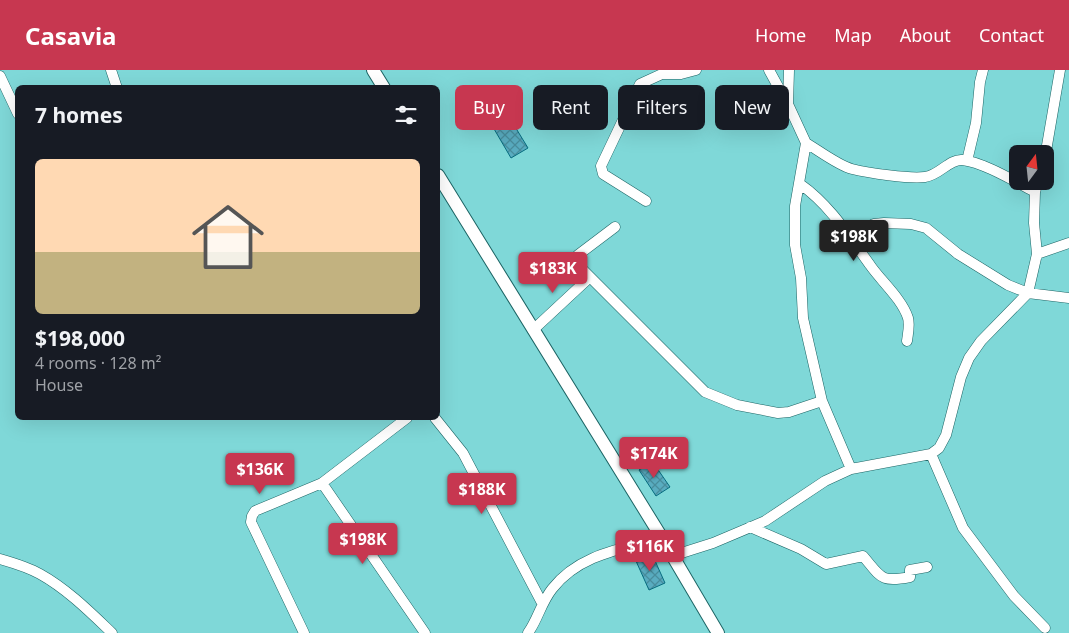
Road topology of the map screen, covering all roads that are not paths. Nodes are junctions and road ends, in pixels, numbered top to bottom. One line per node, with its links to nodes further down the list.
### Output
1 (111, 70): 9 (street)
2 (373, 70): 10 (main road)
3 (696, 70): 22 (street)
4 (769, 70): 11 (street)
5 (789, 70): 12 (street)
6 (983, 70): 18 (street)
7 (1060, 70): 17 (street)
8 (0, 76): 13 (street)
9 (116, 85)
10 (382, 85)
11 (777, 85)
12 (789, 85)
13 (3, 90): 15 (street)
14 (789, 106): 16 (street)
15 (15, 109)
16 (806, 143): 18 (street); 20 (street)
17 (1047, 145)
18 (967, 161): 21 (street)
19 (440, 178): 30 (main road)
20 (800, 184): 24 (street); 32 (street)
21 (1035, 192): 26 (street)
22 (646, 201)
23 (615, 227): 27 (street)
24 (851, 236): 28 (street); 31 (street)
25 (1069, 243): 26 (street)
26 (1037, 254): 28 (street)
27 (590, 277): 30 (street); 32 (street)
28 (1028, 293): 29 (street); 35 (street)
29 (1069, 298)
30 (533, 330): 39 (main road)
31 (907, 341)
32 (822, 401): 36 (street)
33 (404, 420): 37 (street)
34 (437, 420): 43 (street)
35 (931, 454): 36 (street); 44 (street)
36 (851, 469): 38 (street)
37 (322, 483): 46 (street); 47 (street)
38 (750, 528): 40 (street); 42 (street)
39 (662, 538): 40 (main road); 43 (street)
40 (672, 556): 49 (main road)
41 (0, 559): 45 (street)
42 (927, 567)
43 (542, 603): 48 (street)
44 (1045, 628)
45 (112, 633)
46 (304, 633)
47 (425, 633)
48 (528, 633)
49 (718, 633)

